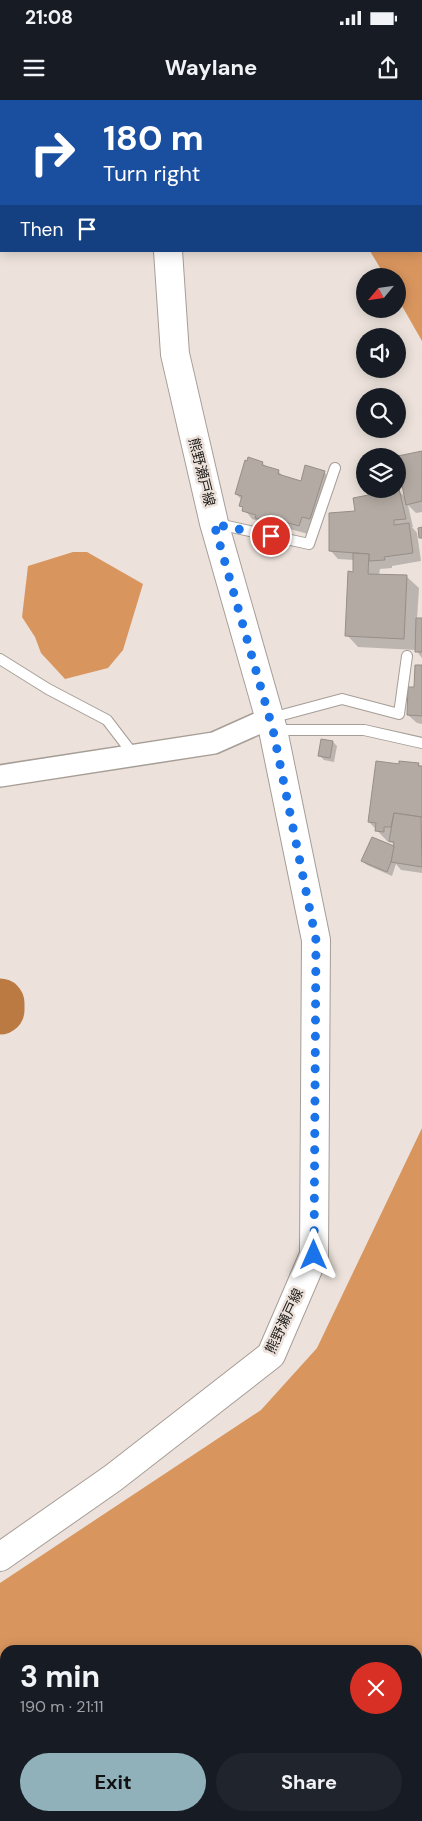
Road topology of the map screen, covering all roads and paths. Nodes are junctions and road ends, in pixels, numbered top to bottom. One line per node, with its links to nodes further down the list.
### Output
1 (168, 252): 3 (main road, 熊野瀬戸線)
2 (335, 468): 3 (lane)
3 (214, 524): 6 (main road, 熊野瀬戸線)
4 (406, 656): 6 (lane)
5 (0, 659): 8 (lane)
6 (272, 724): 7 (lane); 8 (street); 10 (main road, 熊野瀬戸線)
7 (422, 743)
8 (133, 754): 9 (street)
9 (0, 776)
10 (0, 1557)

